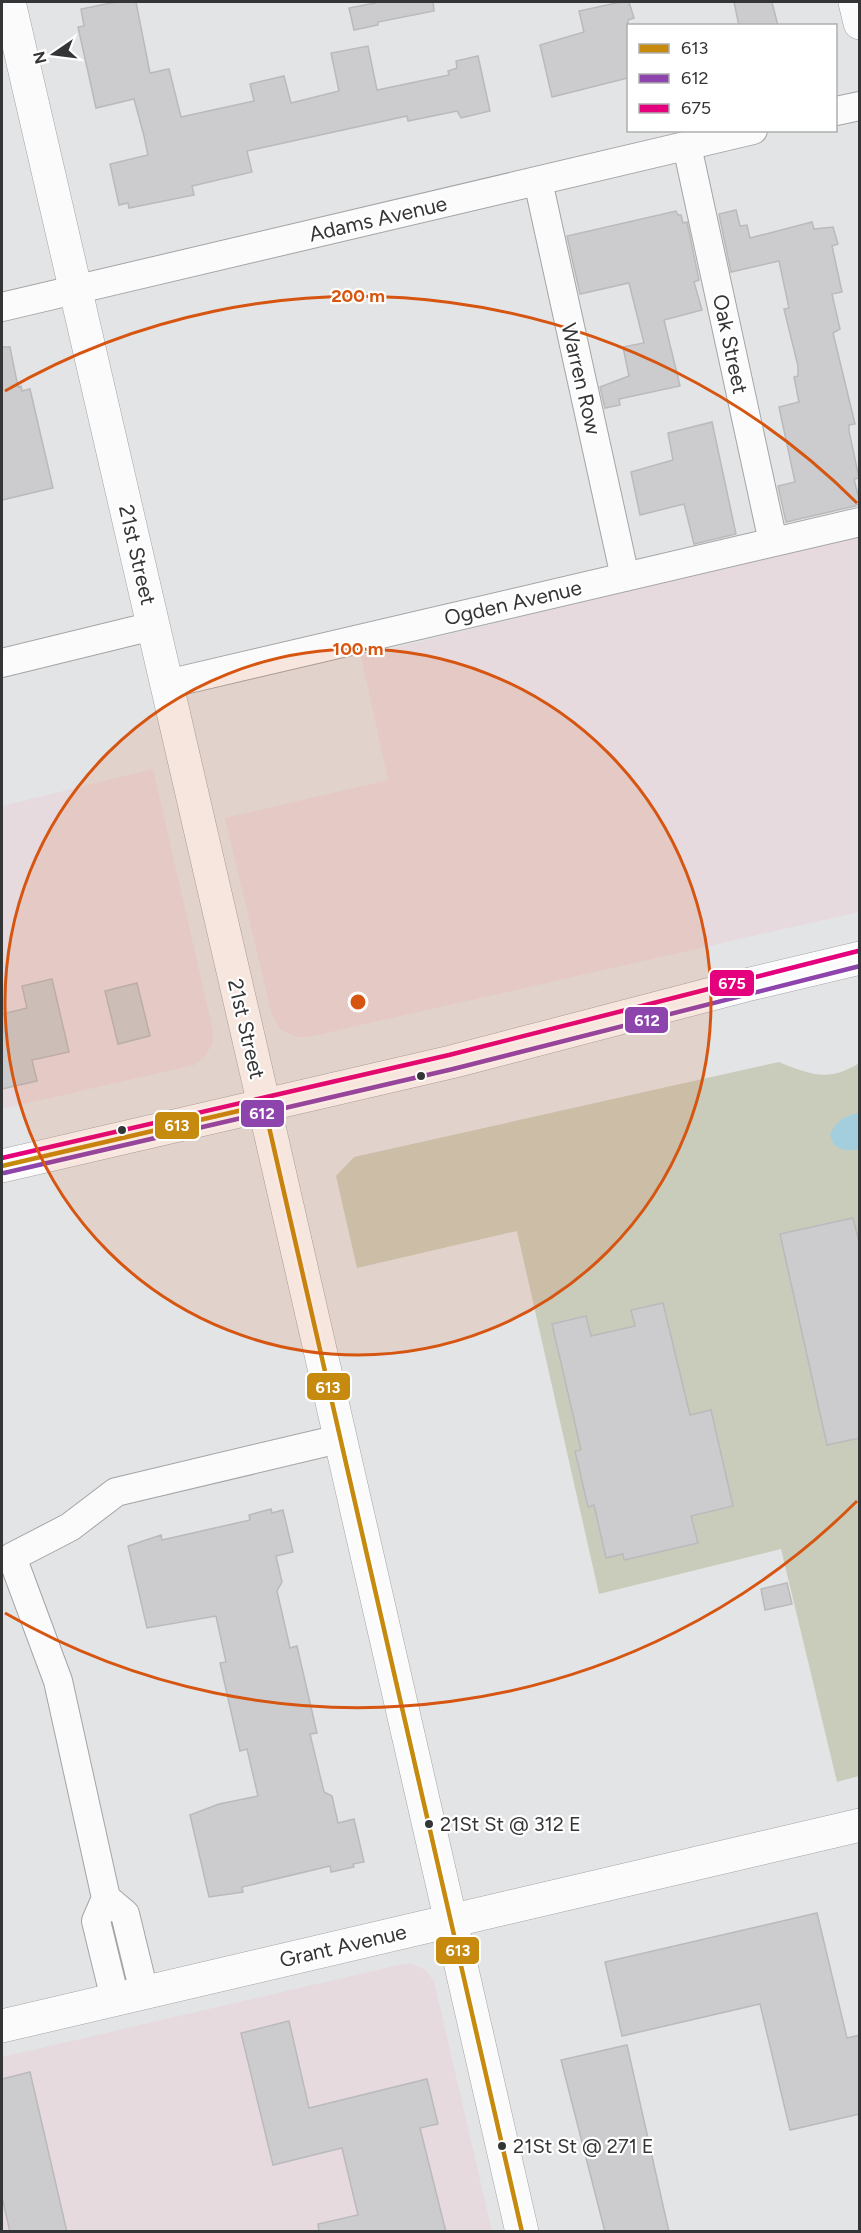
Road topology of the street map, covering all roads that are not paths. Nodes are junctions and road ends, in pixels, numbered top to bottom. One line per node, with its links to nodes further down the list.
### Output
1 (9, 2): 9 (main road, 21st Street)
2 (855, 2): 3 (main road)
3 (860, 22)
4 (860, 106): 5 (street)
5 (837, 111)
6 (745, 132): 7 (street, Adams Avenue)
7 (687, 146): 8 (street, Adams Avenue); 12 (street, Oak Street)
8 (538, 181): 9 (street, Adams Avenue); 13 (street, Warren Row)
9 (75, 291): 10 (street, Adams Avenue); 14 (main road, 21st Street)
10 (2, 307)
11 (860, 522): 12 (street, Ogden Avenue)
12 (773, 542): 13 (street, Ogden Avenue)
13 (625, 577): 16 (street, Ogden Avenue)
14 (153, 626): 15 (street); 16 (main road, 21st Street)
15 (2, 663)
16 (167, 684): 18 (main road, 21st Street)
17 (860, 958): 18 (main road)
18 (264, 1105): 19 (main road); 20 (main road, 21st Street)
19 (2, 1166)
20 (339, 1439): 22 (main road, 21st Street); 23 (street)
21 (860, 1825): 22 (main road, Grant Avenue)
22 (451, 1920): 23 (main road, Grant Avenue); 25 (main road, 21st Street)
23 (130, 1996): 24 (main road, Grant Avenue)
24 (2, 2026)
25 (522, 2232)

